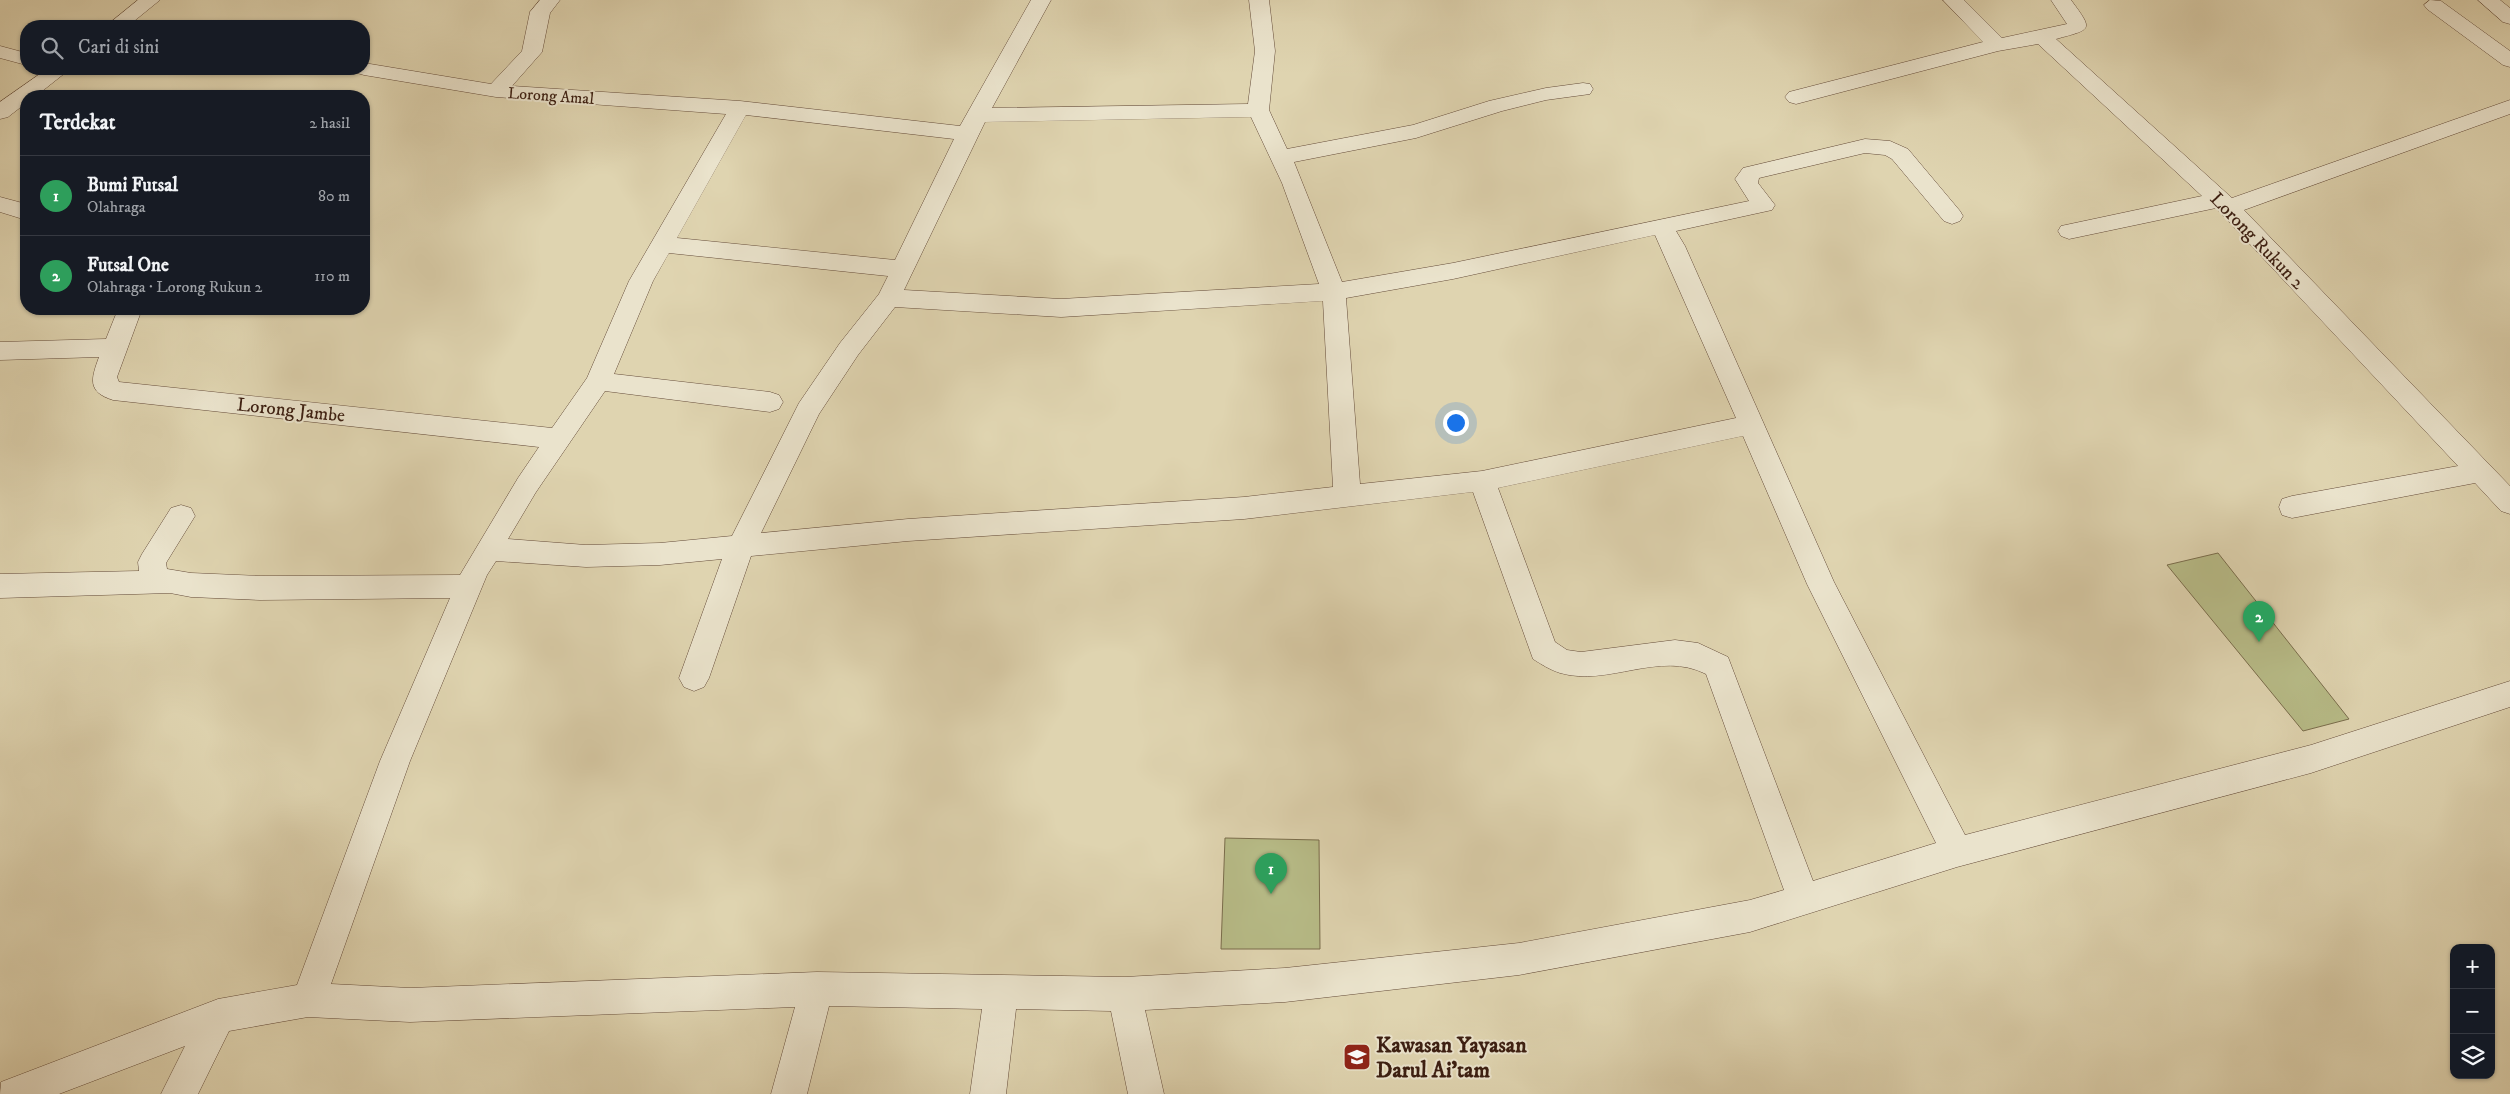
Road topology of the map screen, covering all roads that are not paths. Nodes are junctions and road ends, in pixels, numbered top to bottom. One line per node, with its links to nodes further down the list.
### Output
1 (150, 0): 10 (street)
2 (550, 0): 20 (street)
3 (1041, 0): 27 (street)
4 (1259, 0): 25 (street)
5 (1953, 0): 12 (street)
6 (2061, 0): 11 (street)
7 (2488, 0): 9 (street)
8 (2434, 5): 15 (street)
9 (2510, 18)
10 (124, 20)
11 (2042, 37): 12 (street); 29 (street, Lorong Rukun 2)
12 (1997, 45): 21 (street)
13 (0, 52): 14 (street)
14 (20, 57)
15 (2510, 61)
16 (370, 70): 20 (street, Lorong Amal)
17 (52, 75): 19 (street)
18 (1583, 89): 28 (street)
19 (31, 90)
20 (496, 91): 24 (street, Lorong Amal)
21 (1796, 97)
22 (20, 98): 26 (street)
23 (2510, 107): 29 (street)
24 (740, 108): 27 (street, Lorong Amal); 35 (street)
25 (1258, 110): 27 (street, Lorong Amal); 28 (street)
26 (0, 112)
27 (972, 124): 36 (street)
28 (1281, 158): 37 (street)
29 (2224, 203): 34 (street); 46 (street, Lorong Rukun 2)
30 (0, 204): 31 (street)
31 (20, 210)
32 (1952, 216): 33 (street)
33 (1661, 226): 37 (street); 44 (street)
34 (2069, 231)
35 (662, 244): 36 (street); 42 (street)
36 (903, 269): 38 (street)
37 (1334, 292): 38 (street); 48 (street)
38 (889, 298): 52 (street)
39 (128, 315): 40 (street, Lorong Jambe)
40 (115, 348): 41 (street); 45 (street, Lorong Jambe)
41 (0, 351)
42 (598, 381): 43 (street); 45 (street)
43 (770, 402)
44 (1750, 425): 47 (street); 59 (street)
45 (558, 439): 53 (street)
46 (2480, 472): 49 (street, Lorong Rukun 2); 50 (street)
47 (1482, 481): 48 (street); 60 (street)
48 (1347, 496): 52 (street)
49 (2510, 503)
50 (2292, 507)
51 (181, 516): 54 (street)
52 (740, 547): 53 (street); 57 (street)
53 (488, 549): 56 (street)
54 (167, 582): 55 (street); 56 (street)
55 (0, 586)
56 (469, 586): 64 (street)
57 (694, 678)
58 (2510, 694): 59 (street)
59 (1957, 852): 60 (street)
60 (1804, 898): 63 (street)
61 (817, 989): 62 (street); 64 (street); 68 (street)
62 (1001, 992): 63 (street); 69 (street)
63 (1125, 994): 70 (street)
64 (308, 1000): 65 (street)
65 (218, 1016): 66 (street); 67 (street)
66 (13, 1094)
67 (179, 1094)
68 (789, 1094)
69 (988, 1094)
70 (1146, 1094)

